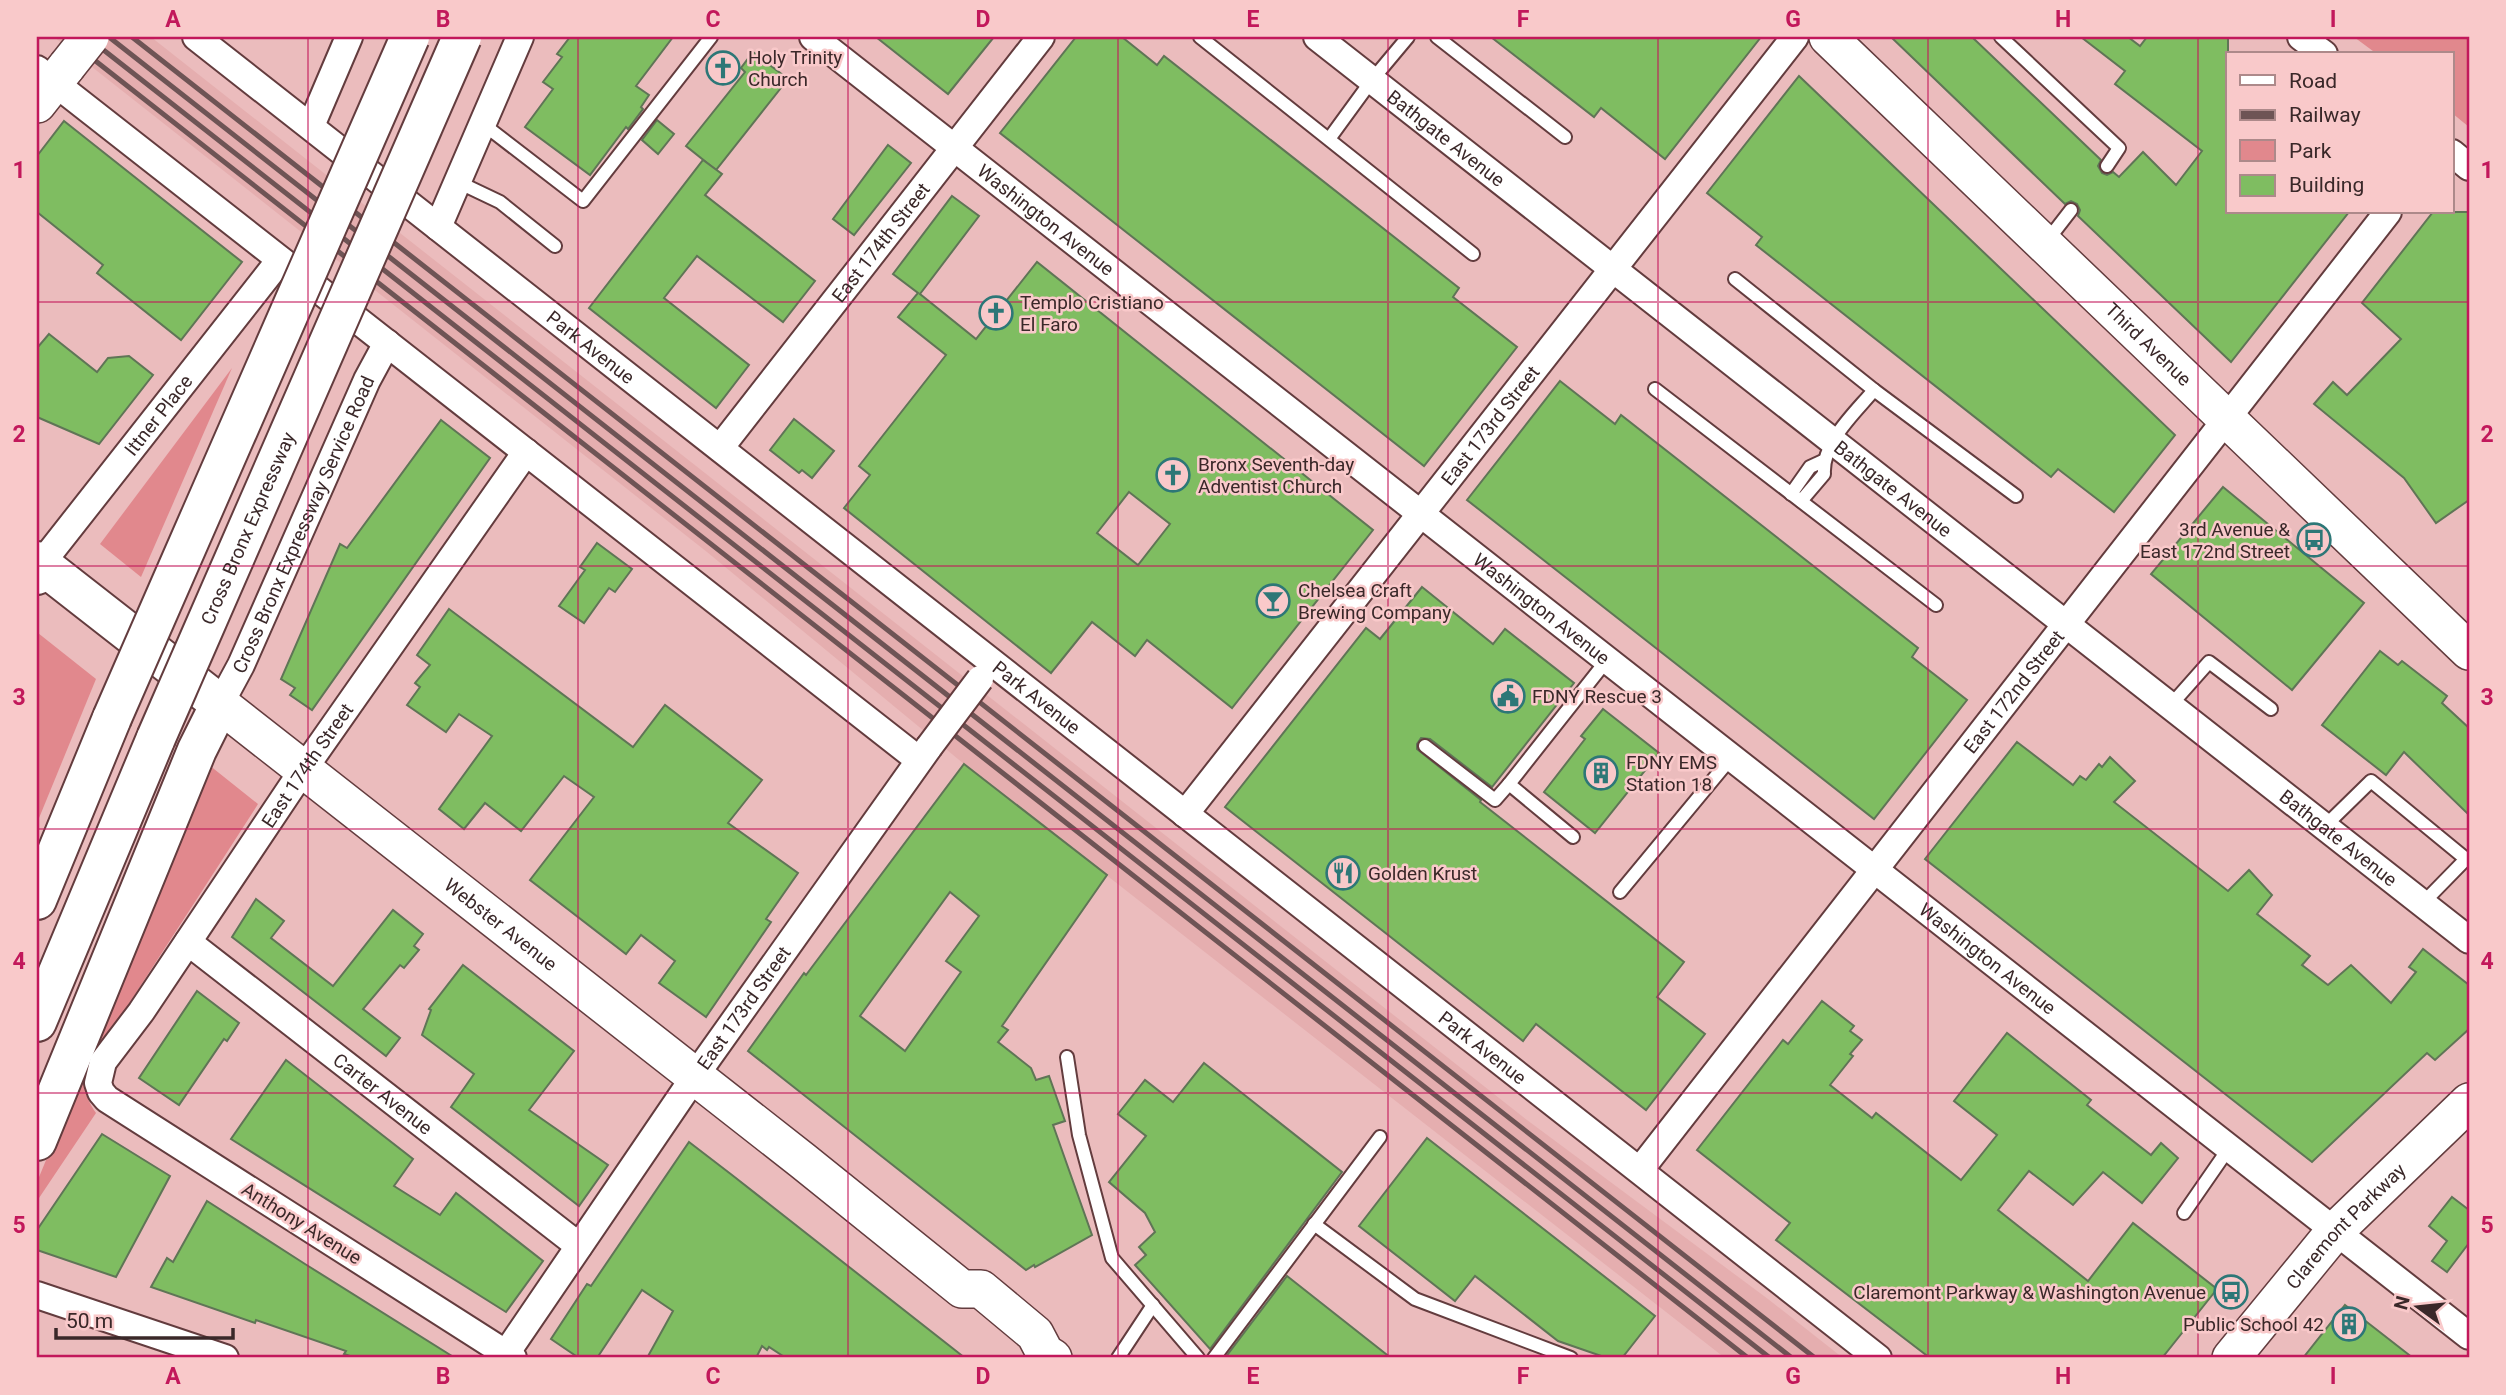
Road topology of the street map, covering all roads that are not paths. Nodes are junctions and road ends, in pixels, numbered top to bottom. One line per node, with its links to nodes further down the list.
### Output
1 (90, 37): 19 (main road, bridge)
2 (196, 37): 22 (street, Park Avenue)
3 (349, 37): 22 (street)
4 (410, 37): 68 (main road, bridge)
5 (462, 37): 72 (main road, Cross Bronx Expressway, bridge)
6 (520, 37): 21 (street)
7 (711, 37): 21 (lane)
8 (813, 37): 25 (street, Washington Avenue)
9 (1041, 37): 25 (street, East 174th Street)
10 (1200, 37): 24 (lane)
11 (1317, 37): 20 (street, Bathgate Avenue)
12 (1408, 37): 20 (lane)
13 (1437, 37): 23 (lane)
14 (1795, 37): 37 (street, East 173rd Street)
15 (1828, 37): 33 (main road, Third Avenue)
16 (2001, 37): 27 (lane)
17 (2301, 37): 18 (street)
18 (2321, 52)
19 (49, 80): 36 (street)
20 (1372, 80): 24 (lane); 37 (street, Bathgate Avenue)
21 (483, 124): 29 (street)
22 (311, 127): 32 (street, Park Avenue)
23 (1565, 136)
24 (1329, 139): 35 (lane)
25 (954, 148): 43 (street, East 174th Street); 48 (street, Washington Avenue)
26 (2454, 155): 28 (street)
27 (2107, 166)
28 (2469, 167)
29 (458, 182): 32 (street); 34 (lane)
30 (2071, 210): 33 (lane)
31 (2386, 214): 42 (street, East 172nd Street)
32 (438, 227): 43 (street, Park Avenue)
33 (2045, 244): 42 (main road, Third Avenue)
34 (555, 246)
35 (1473, 254)
36 (280, 260): 39 (street); 49 (street, Ittner Place)
37 (1613, 269): 44 (street, Bathgate Avenue); 48 (street, East 173rd Street)
38 (1735, 279): 41 (lane)
39 (387, 343): 45 (street); 55 (street, Cross Bronx Expressway Service Road)
40 (1655, 389): 47 (lane)
41 (1874, 390): 44 (lane); 46 (lane)
42 (2227, 419): 51 (street, East 172nd Street); 52 (main road, Third Avenue)
43 (720, 448): 54 (street, Park Avenue)
44 (1828, 451): 47 (lane); 51 (street, Bathgate Avenue)
45 (526, 452): 59 (street); 61 (street, East 174th Street)
46 (2016, 496)
47 (1796, 497): 50 (lane)
48 (1420, 514): 53 (street, Washington Avenue); 63 (street, East 173rd Street)
49 (37, 567): 55 (main road, Webster Avenue)
50 (1936, 605)
51 (2066, 625): 56 (street, Bathgate Avenue); 66 (street, East 172nd Street)
52 (2469, 651)
53 (1607, 660): 60 (street, Washington Avenue); 62 (lane)
54 (986, 670): 59 (street, East 173rd Street, bridge); 63 (street, Park Avenue)
55 (220, 704): 61 (main road, Webster Avenue); 78 (main road)
56 (2170, 706): 57 (lane); 64 (street, Bathgate Avenue)
57 (2270, 709)
58 (1425, 746): 62 (lane)
59 (924, 753): 74 (street, East 173rd Street)
60 (1731, 758): 66 (street, Washington Avenue); 67 (lane)
61 (303, 770): 71 (street, East 174th Street); 74 (main road, Webster Avenue)
62 (1508, 784): 65 (lane)
63 (1185, 814): 80 (street, Park Avenue)
64 (2324, 827): 69 (street, Bathgate Avenue); 69 (lane)
65 (1573, 837)
66 (1874, 870): 79 (street, Washington Avenue); 80 (street, East 172nd Street)
67 (1620, 892)
68 (37, 900)
69 (2422, 904): 70 (street, Bathgate Avenue)
70 (2469, 940)
71 (188, 942): 75 (street, East 174th Street); 84 (street, Carter Avenue)
72 (37, 1022)
73 (1067, 1057): 86 (lane)
74 (695, 1076): 84 (street, East 173rd Street); 88 (main road, Webster Avenue)
75 (97, 1083): 89 (street, Anthony Avenue)
76 (2469, 1102): 83 (main road, Claremont Parkway)
77 (1380, 1137): 82 (lane)
78 (37, 1141)
79 (2229, 1148): 81 (lane); 83 (street, Washington Avenue)
80 (1640, 1170): 95 (street, Park Avenue)
81 (2184, 1213)
82 (1314, 1224): 93 (lane); 94 (lane)
83 (2335, 1231): 87 (street, Washington Avenue); 96 (main road, Claremont Parkway)
84 (579, 1246): 89 (street, East 173rd Street)
85 (37, 1295): 90 (street)
86 (1153, 1305): 91 (lane); 92 (lane)
87 (2469, 1336)
88 (1046, 1356)
89 (507, 1357)
90 (225, 1358)
91 (1118, 1358)
92 (1198, 1358)
93 (1214, 1358)
94 (1571, 1358)
95 (1878, 1358)
96 (2231, 1358)

